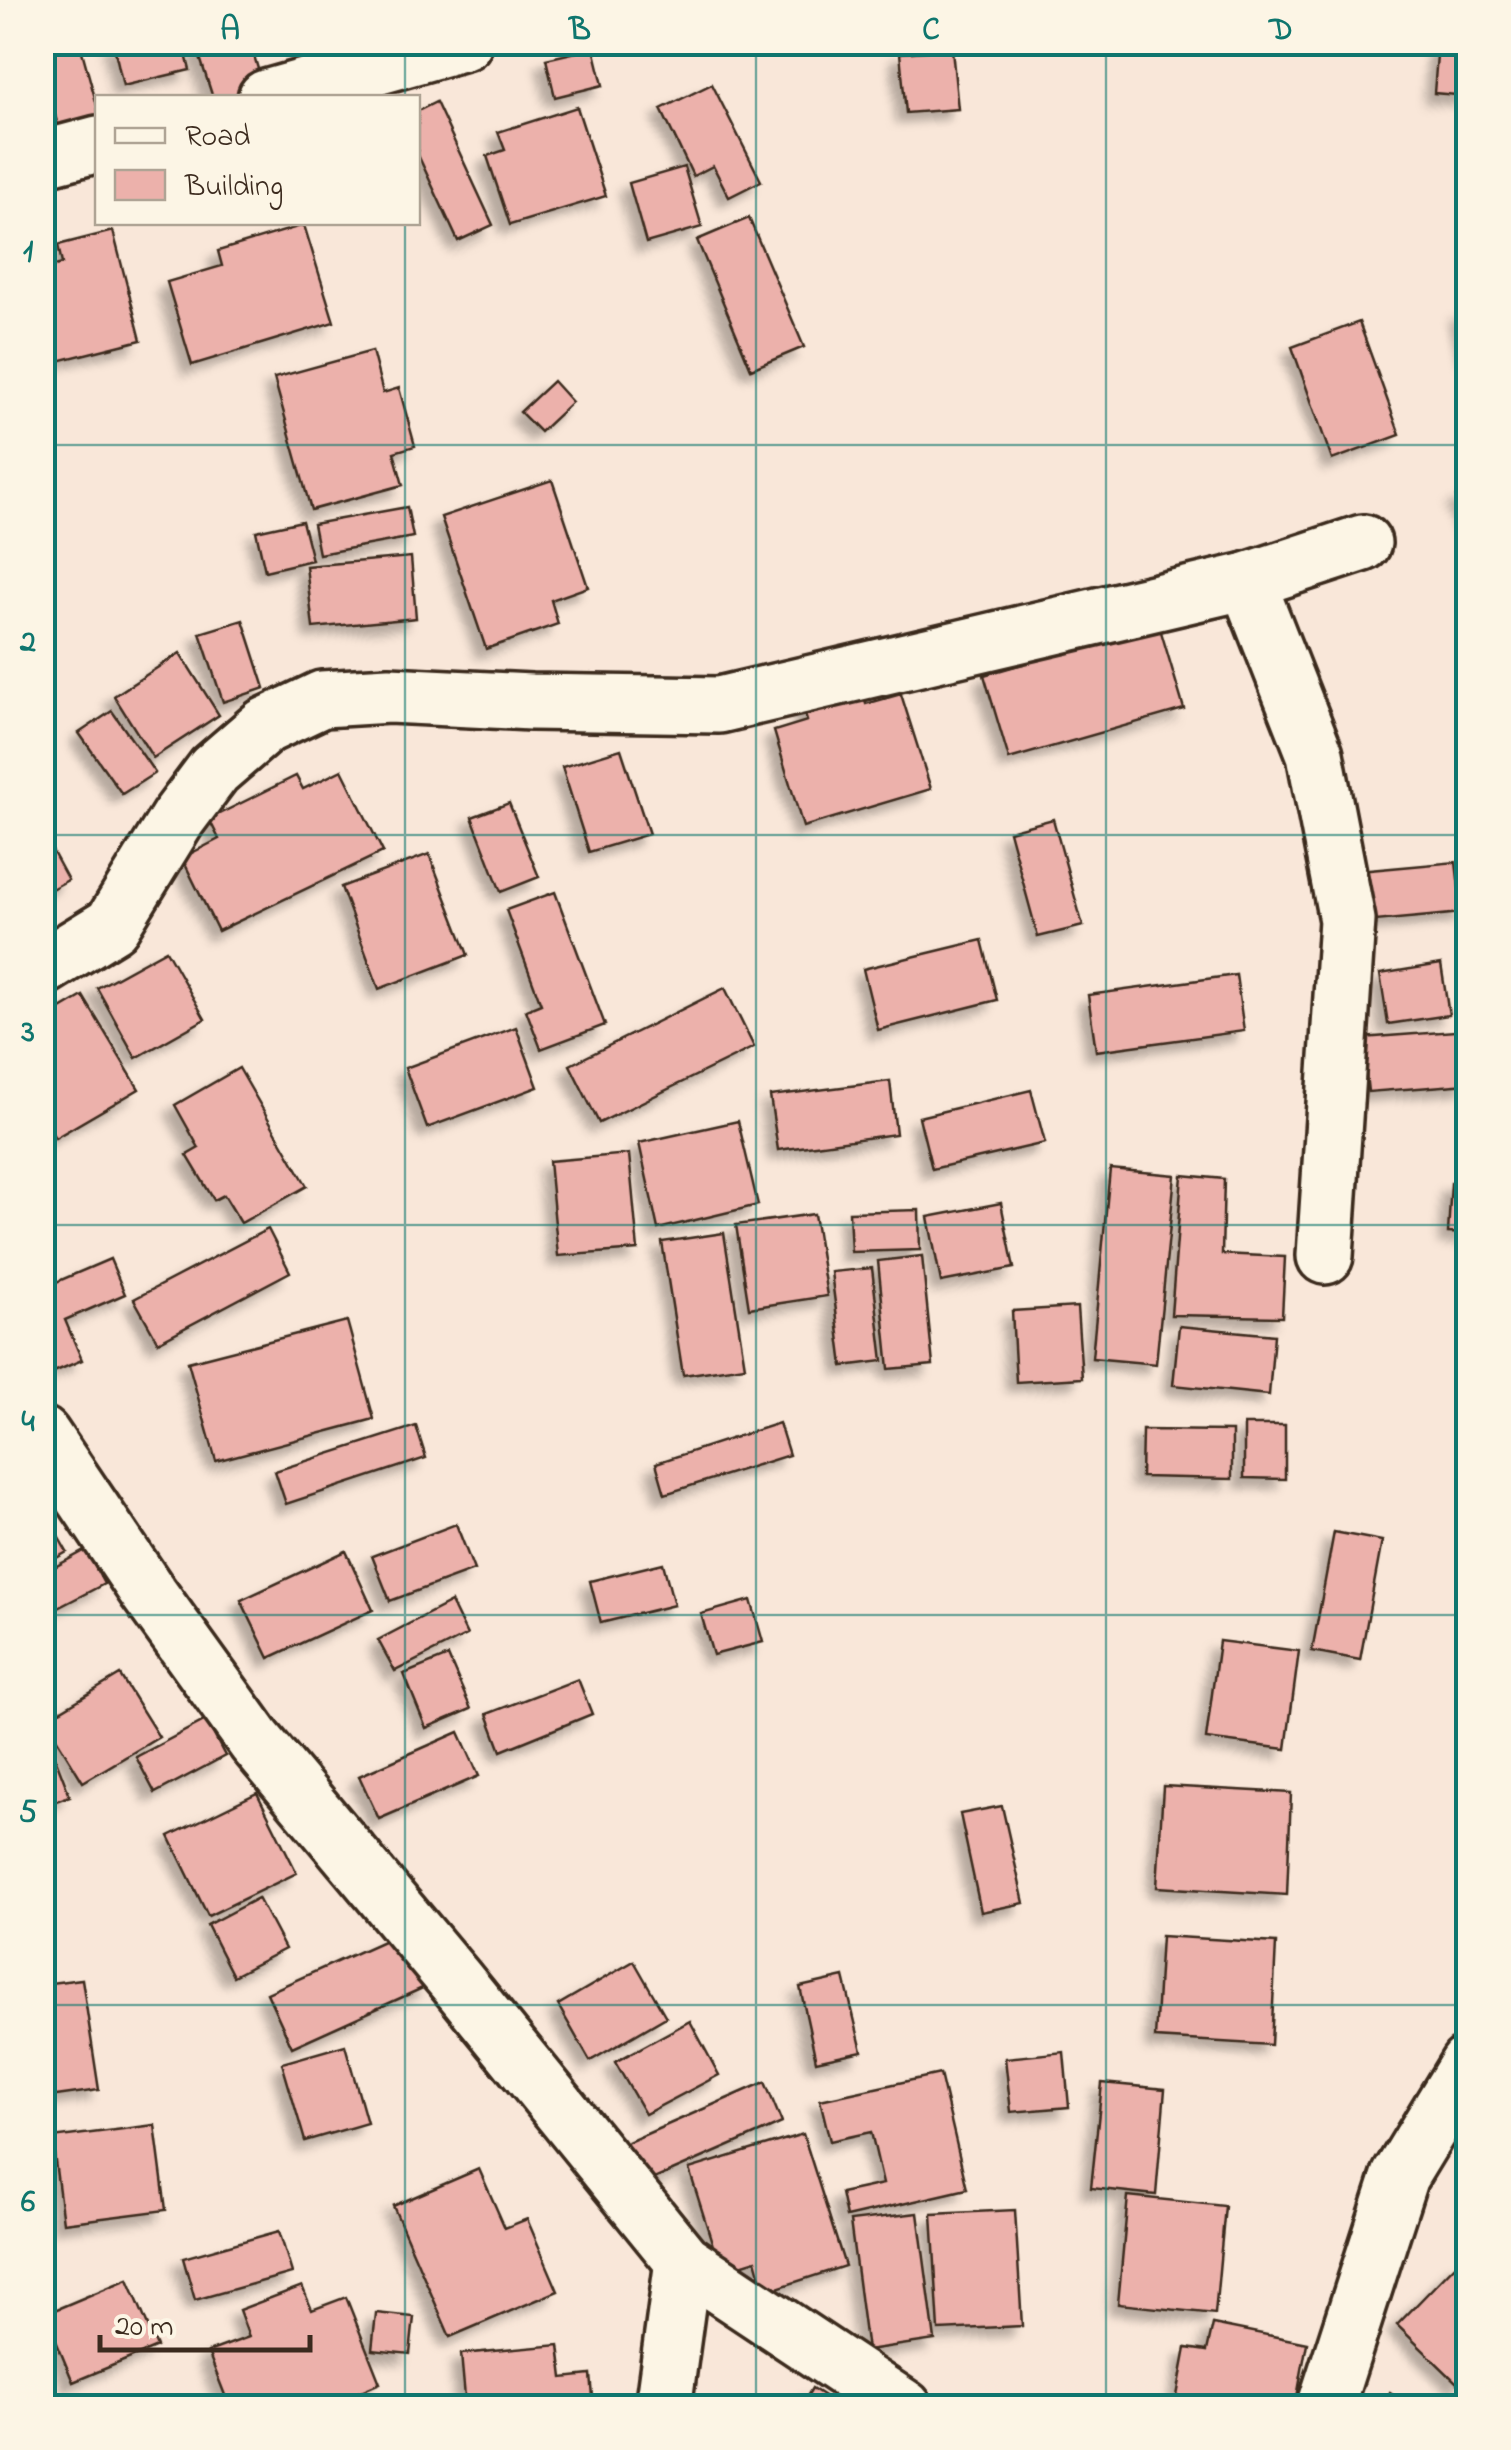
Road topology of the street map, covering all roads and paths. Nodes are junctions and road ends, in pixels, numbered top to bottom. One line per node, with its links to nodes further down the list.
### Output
1 (464, 42): 2 (street)
2 (277, 95)
3 (95, 145): 4 (street)
4 (42, 160)
5 (1364, 543): 6 (street)
6 (1247, 581): 7 (street); 8 (street)
7 (42, 968)
8 (1324, 1256)
9 (42, 1436): 11 (street)
10 (1468, 2064): 14 (street)
11 (683, 2261): 12 (street); 13 (street)
12 (663, 2408)
13 (904, 2408)
14 (1326, 2408)

